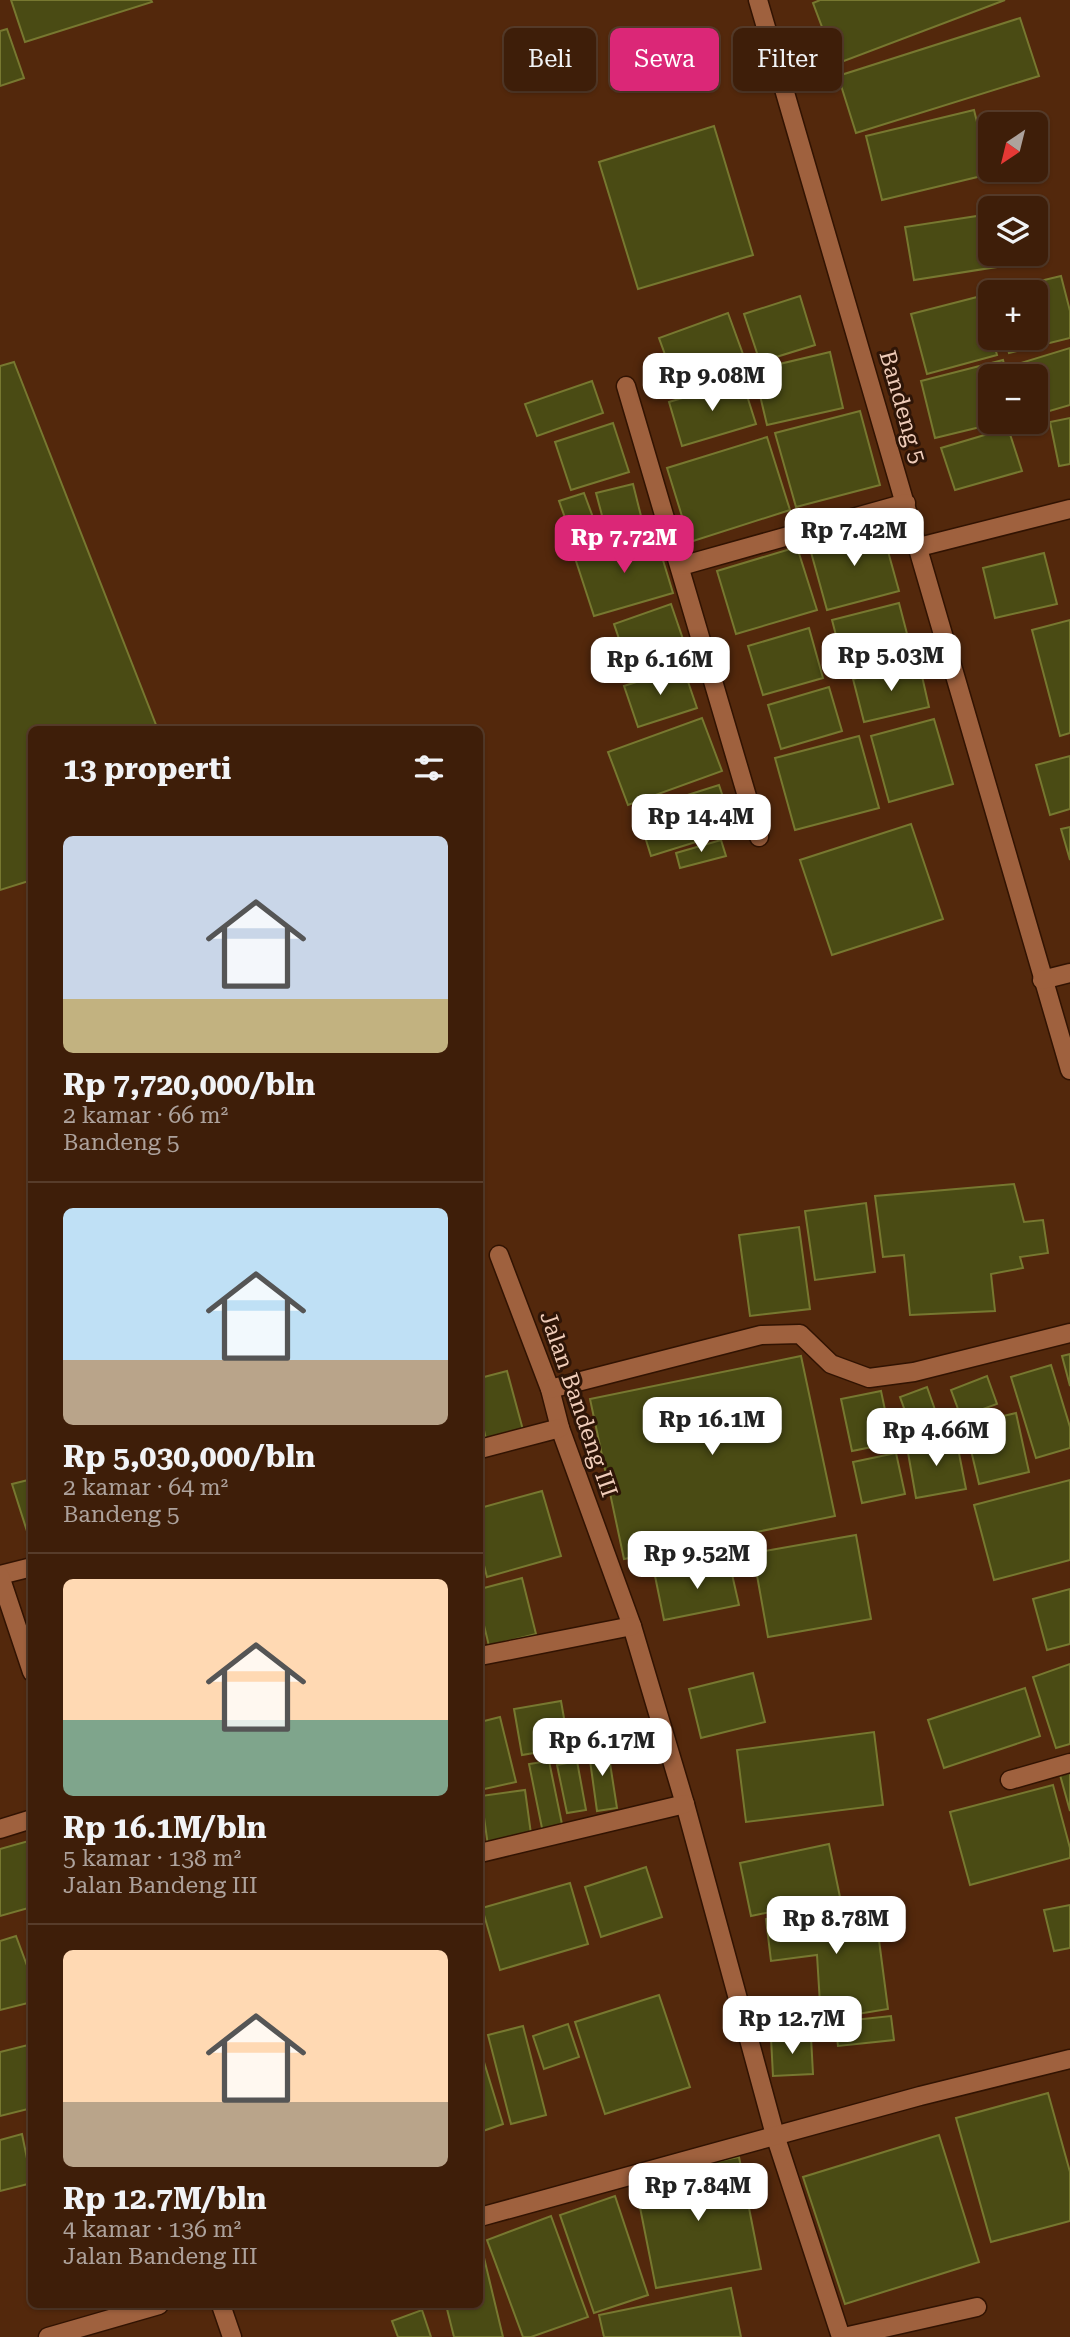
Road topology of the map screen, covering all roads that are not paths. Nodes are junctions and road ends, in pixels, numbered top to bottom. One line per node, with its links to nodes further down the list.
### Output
1 (758, 0): 3 (street, Bandeng 5)
2 (626, 386): 6 (street)
3 (906, 503): 5 (street, Bandeng 5); 6 (street)
4 (1070, 509): 5 (street)
5 (919, 547): 9 (street, Bandeng 5)
6 (681, 566): 7 (street)
7 (759, 837)
8 (1070, 973): 9 (street)
9 (1042, 980): 10 (street, Bandeng 5)
10 (1070, 1070)
11 (499, 1255): 13 (street, Jalan Bandeng III)
12 (1070, 1333): 13 (street)
13 (550, 1389): 14 (street, Jalan Bandeng III)
14 (560, 1428): 15 (street); 18 (street, Jalan Bandeng III)
15 (483, 1448)
16 (28, 1568): 17 (street)
17 (0, 1575): 20 (street)
18 (632, 1626): 19 (street); 23 (street, Jalan Bandeng III)
19 (483, 1655)
20 (28, 1660)
21 (1070, 1763): 22 (street)
22 (1010, 1780)
23 (685, 1804): 26 (street); 28 (street, Jalan Bandeng III)
24 (28, 1820): 25 (street)
25 (0, 1829)
26 (483, 1852)
27 (1069, 2062): 28 (street)
28 (775, 2135): 29 (street); 35 (street, Jalan Bandeng III)
29 (483, 2216)
30 (977, 2307): 35 (street)
31 (149, 2308): 33 (street)
32 (222, 2308): 34 (street)
33 (48, 2337)
34 (232, 2337)
35 (843, 2337)

